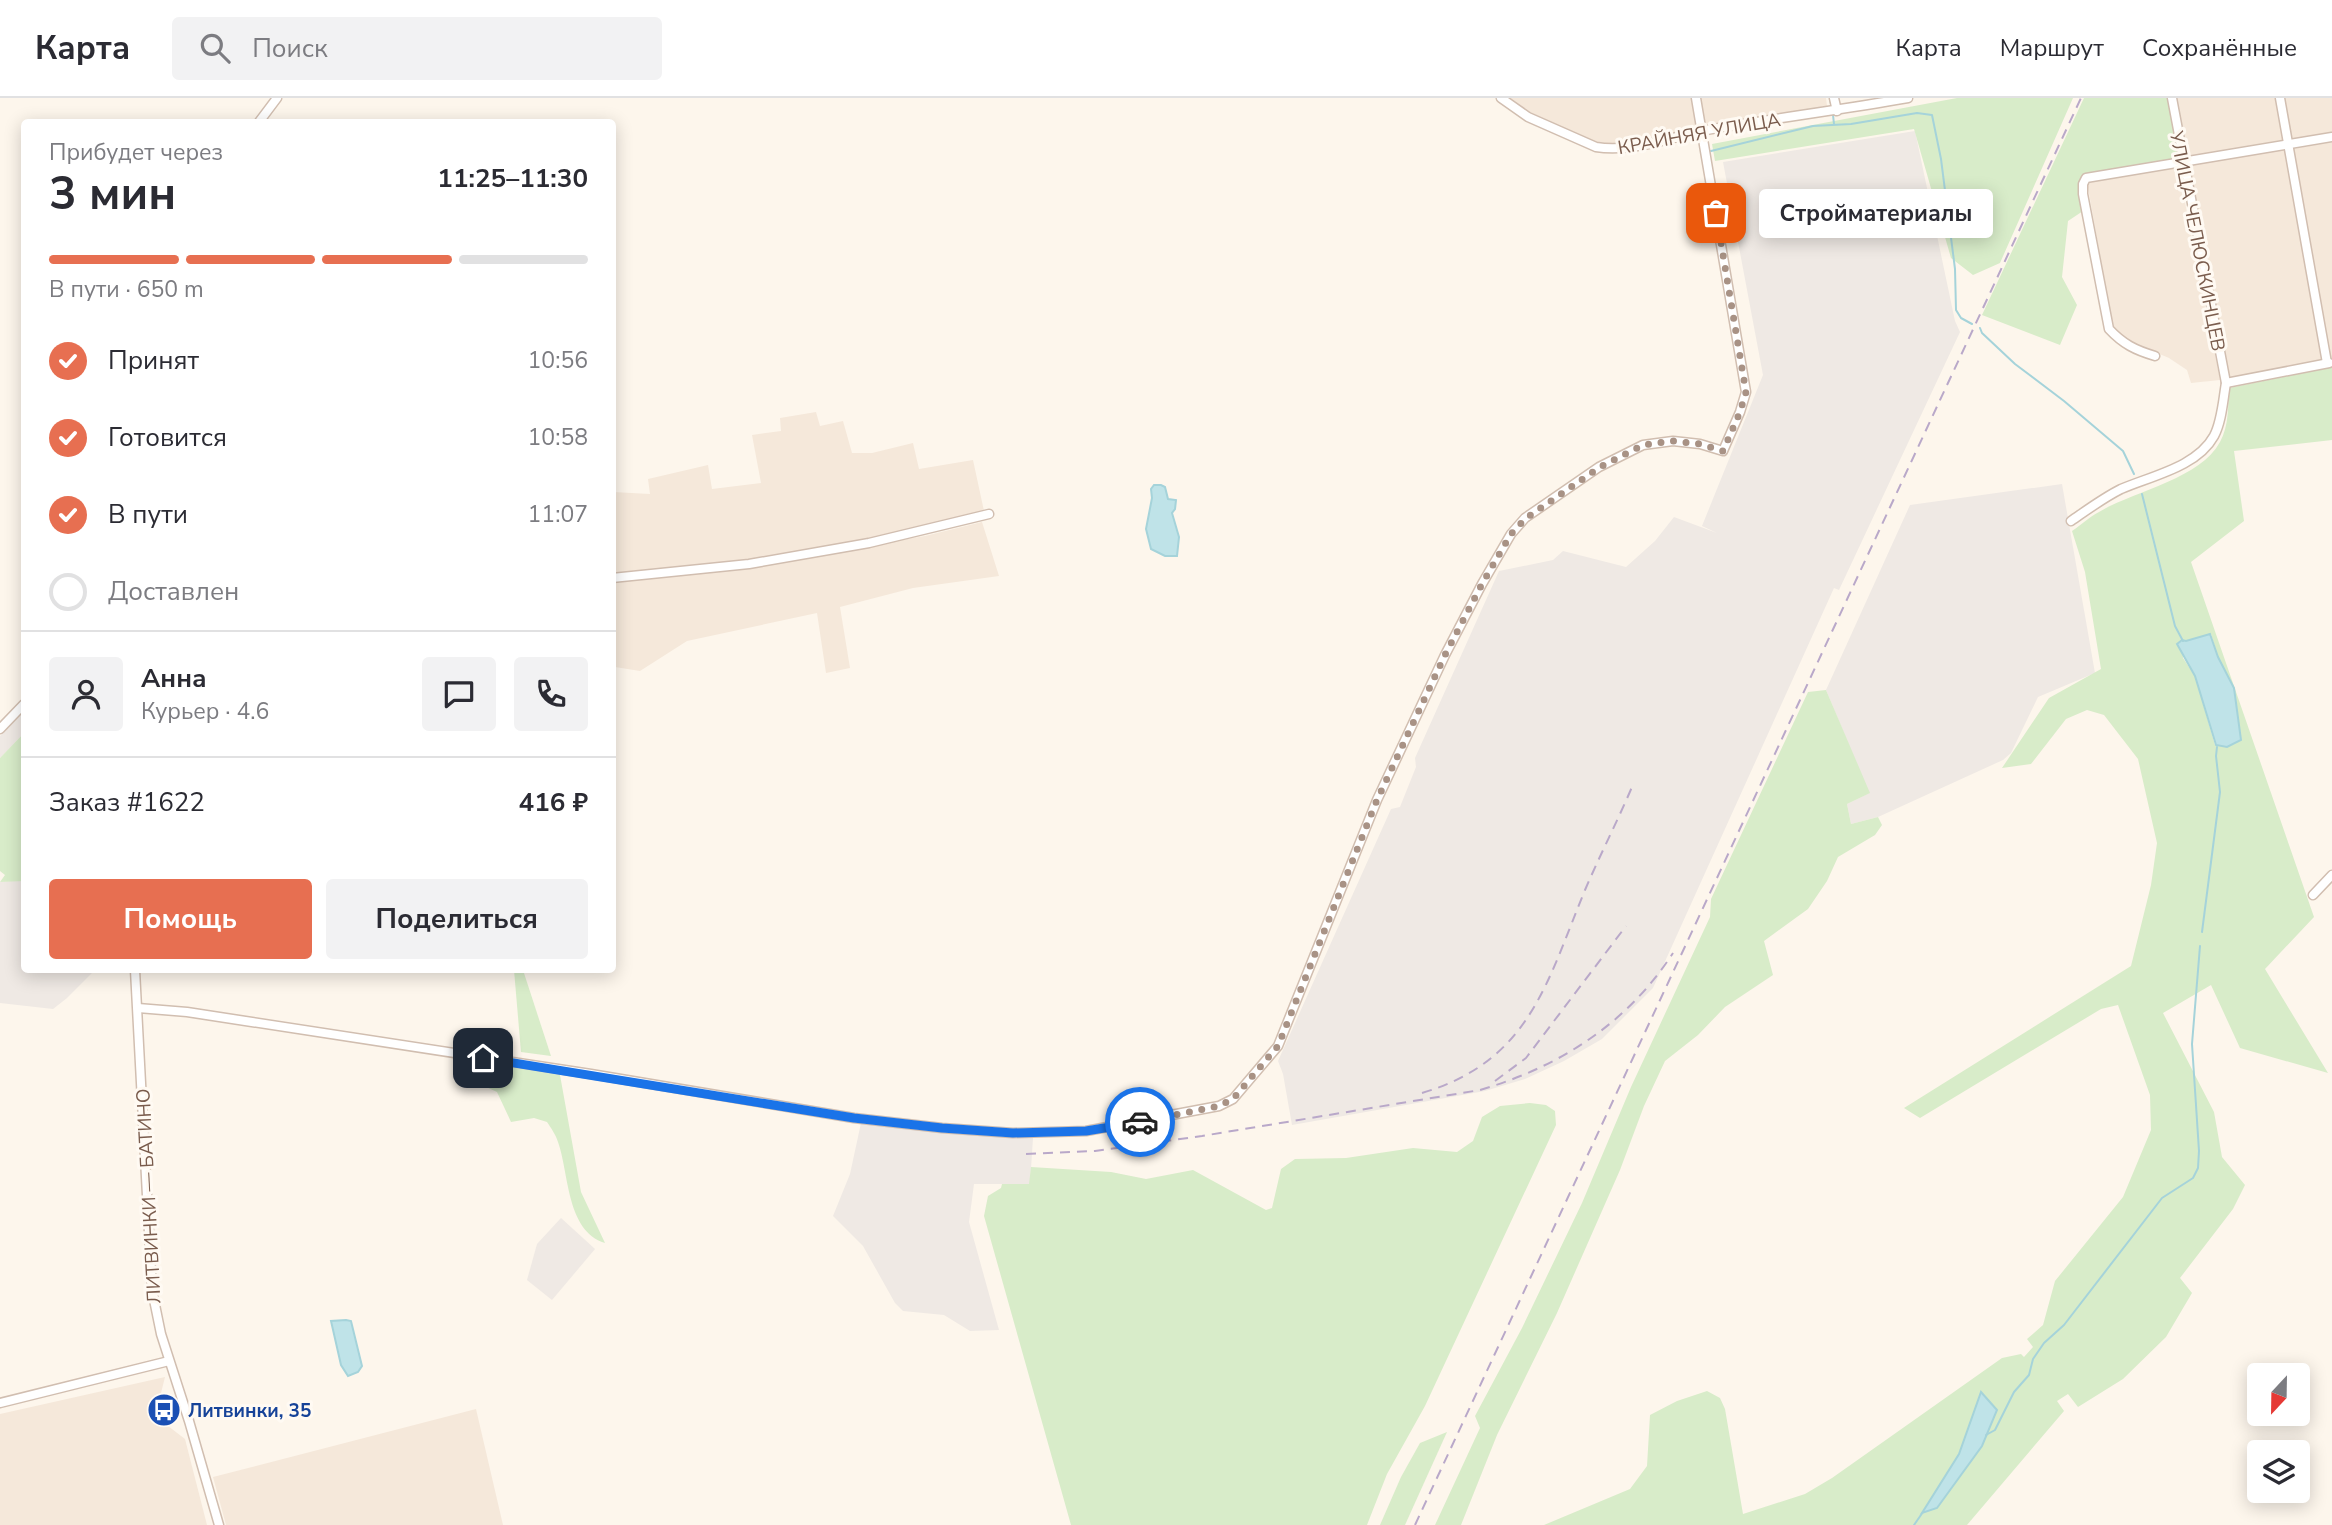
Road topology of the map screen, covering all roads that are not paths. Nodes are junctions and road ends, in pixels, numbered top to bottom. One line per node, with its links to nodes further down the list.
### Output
1 (277, 98): 9 (street)
2 (1696, 98): 10 (street)
3 (1834, 98): 8 (street)
4 (1908, 98): 8 (street, КРАЙНЯЯ УЛИЦА)
5 (2172, 98): 13 (street, УЛИЦА ЧЕЛЮСКИНЦЕВ)
6 (2280, 98): 12 (street)
7 (1504, 99): 10 (street, КРАЙНЯЯ УЛИЦА)
8 (1836, 111): 10 (street, КРАЙНЯЯ УЛИЦА)
9 (261, 119)
10 (1702, 131): 25 (street)
11 (2332, 137): 12 (street)
12 (2289, 145): 13 (street); 15 (street)
13 (2182, 162): 14 (street); 16 (street, УЛИЦА ЧЕЛЮСКИНЦЕВ)
14 (2155, 356)
15 (2329, 363): 16 (street)
16 (2226, 383): 18 (street)
17 (989, 514): 19 (street)
18 (2071, 521)
19 (616, 578)
20 (21, 707): 21 (street)
21 (0, 729)
22 (2332, 875): 23 (street)
23 (2313, 895)
24 (135, 973): 25 (street, ЛИТВИНКИ — БАТИНО)
25 (138, 1008): 26 (street, ЛИТВИНКИ — БАТИНО)
26 (169, 1361): 27 (street); 28 (street, ЛИТВИНКИ — БАТИНО)
27 (0, 1403)
28 (219, 1525)

